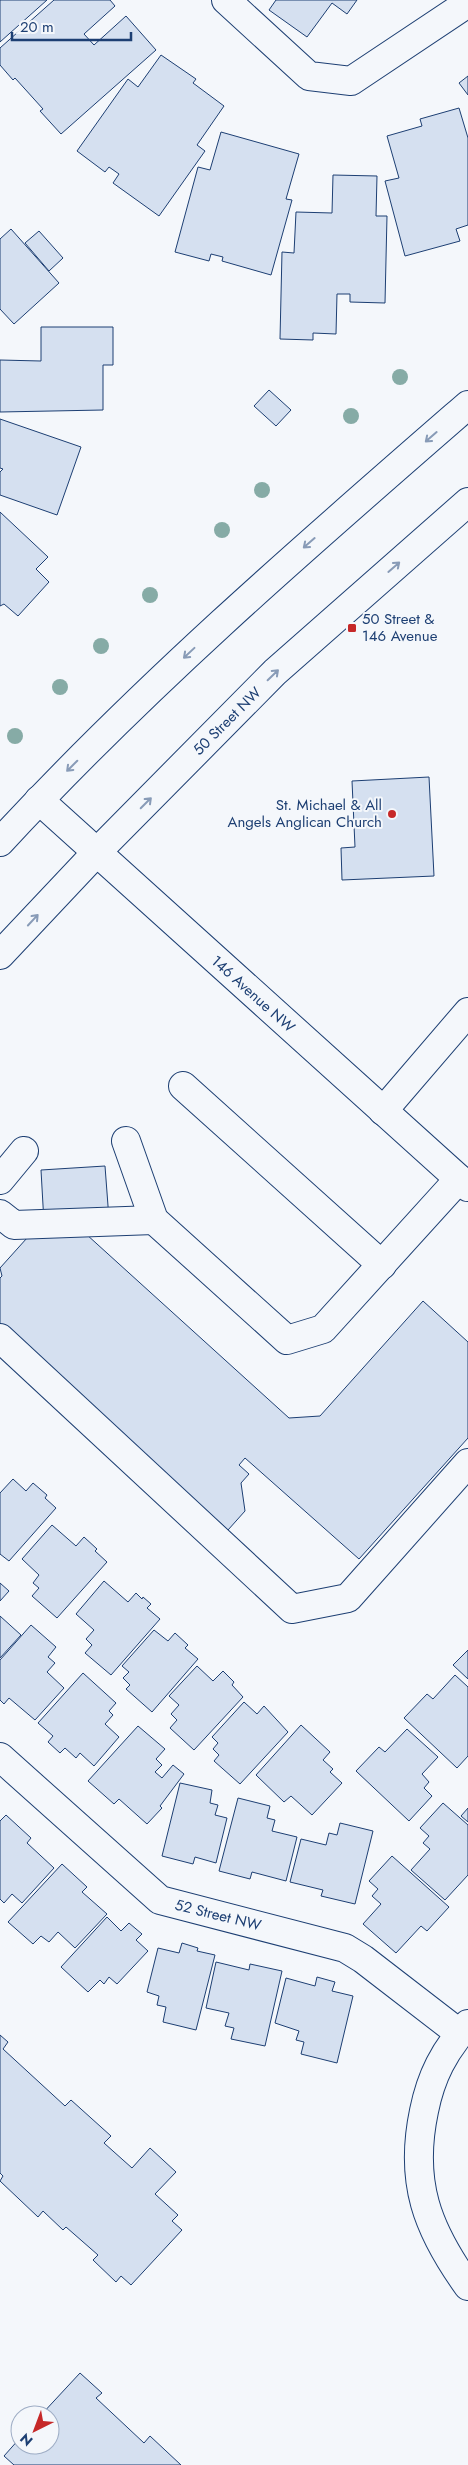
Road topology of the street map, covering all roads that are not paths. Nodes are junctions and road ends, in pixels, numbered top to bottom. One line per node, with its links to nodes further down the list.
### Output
1 (226, 0): 2 (street)
2 (468, 3)
3 (468, 404): 5 (street, one-way to 5)
4 (468, 502): 7 (street, 50 Street NW, one-way to 4)
5 (39, 800): 6 (street); 7 (street, 146 Avenue NW)
6 (0, 842)
7 (96, 853): 8 (street, 50 Street NW, one-way to 7); 11 (street, 146 Avenue NW)
8 (0, 955)
9 (468, 1012): 11 (street)
10 (183, 1086): 18 (street)
11 (383, 1111): 15 (street, 146 Avenue NW)
12 (126, 1141): 17 (street)
13 (24, 1151): 14 (street)
14 (0, 1180)
15 (463, 1183): 18 (street)
16 (0, 1214): 17 (street)
17 (154, 1220): 18 (street)
18 (382, 1265)
19 (0, 1338): 20 (street)
20 (468, 1463)
21 (0, 1757): 22 (street, 52 Street NW)
22 (464, 2029): 23 (street, 52 Street NW)
23 (468, 2286)

